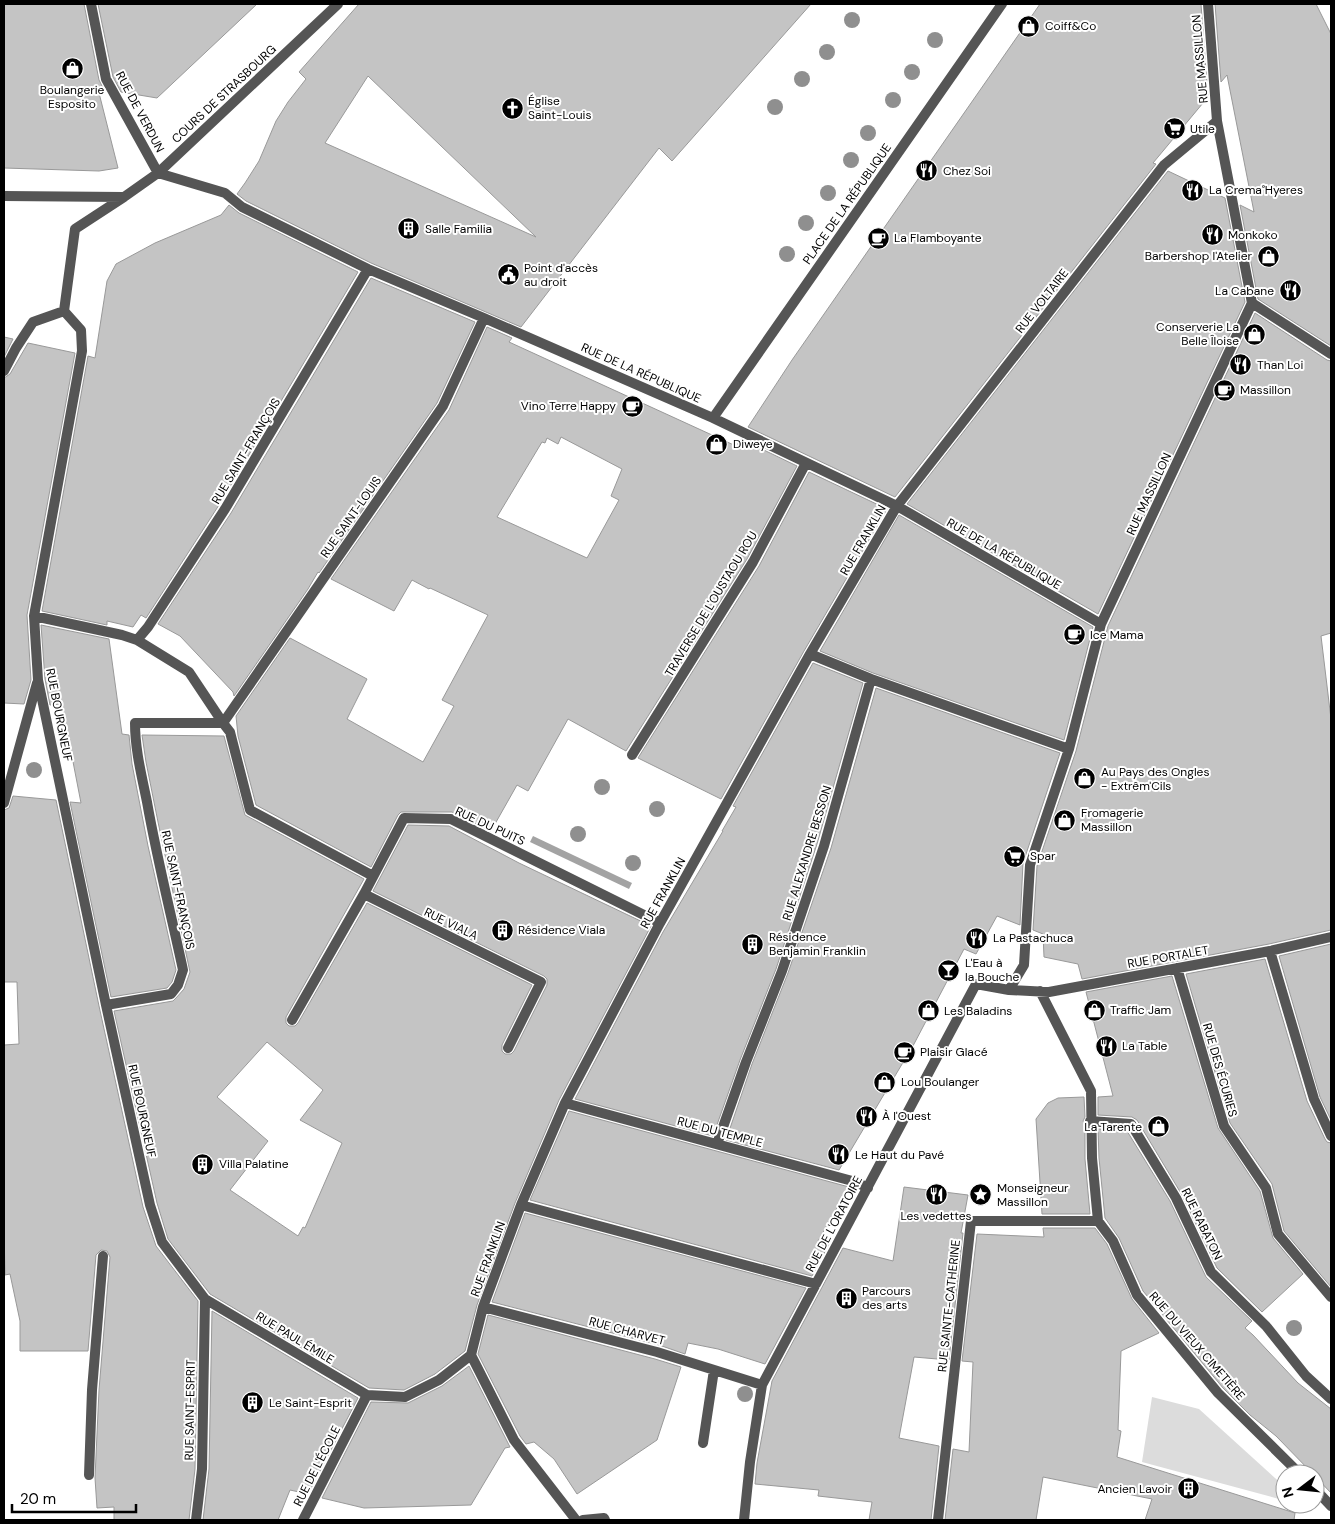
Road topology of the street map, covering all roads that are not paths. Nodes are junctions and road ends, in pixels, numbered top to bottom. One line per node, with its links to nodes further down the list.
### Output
1 (91, 4): 6 (street, RUE DE VERDUN)
2 (338, 4): 6 (street, COURS DE STRASBOURG)
3 (1002, 4): 15 (street, PLACE DE LA RÉPUBLIQUE)
4 (1208, 4): 5 (street, RUE MASSILLON)
5 (1217, 121): 10 (street, RUE MASSILLON); 17 (street, RUE VOLTAIRE)
6 (158, 173): 8 (street, COURS DE STRASBOURG); 9 (street, RUE DE LA RÉPUBLIQUE)
7 (4, 196): 8 (street)
8 (124, 197): 11 (street)
9 (368, 269): 12 (street, RUE DE LA RÉPUBLIQUE); 20 (street, RUE SAINT-FRANÇOIS)
10 (1252, 303): 13 (street); 19 (street, RUE MASSILLON)
11 (64, 311): 14 (street); 18 (street, RUE BOURGNEUF)
12 (484, 318): 15 (street, RUE DE LA RÉPUBLIQUE); 24 (street, RUE SAINT-LOUIS)
13 (1331, 354)
14 (4, 371)
15 (713, 418): 16 (street, RUE DE LA RÉPUBLIQUE)
16 (806, 463): 17 (street, RUE DE LA RÉPUBLIQUE); 26 (street, TRAVERSE DE L'OUSTAOU ROU)
17 (897, 506): 19 (street, RUE DE LA RÉPUBLIQUE); 21 (street, RUE FRANKLIN)
18 (34, 616): 20 (street); 22 (street, RUE BOURGNEUF)
19 (1101, 624): 25 (street, RUE MASSILLON)
20 (137, 640): 24 (street)
21 (810, 654): 23 (street); 30 (street, RUE FRANKLIN)
22 (38, 680): 27 (street); 36 (street, RUE BOURGNEUF)
23 (871, 680): 25 (street); 42 (street, RUE ALEXANDRE BESSON)
24 (223, 723): 28 (street); 36 (street, RUE SAINT-FRANÇOIS)
25 (1069, 749): 34 (street, RUE MASSILLON)
26 (632, 755)
27 (4, 803)
28 (374, 876): 29 (street, RUE DU PUITS); 30 (street, RUE DU PUITS)
29 (364, 894): 37 (street, RUE DU PUITS); 38 (street, RUE VIALA)
30 (660, 923): 39 (street, RUE FRANKLIN)
31 (1331, 937): 32 (street, RUE PORTALET)
32 (1270, 951): 33 (street, RUE PORTALET); 41 (street)
33 (1177, 968): 35 (street, RUE PORTALET); 49 (street, RUE DES ÉCURIES)
34 (1009, 990): 35 (street, RUE PORTALET); 43 (street, RUE DE L'ORATOIRE)
35 (1040, 991): 40 (street, RUE DU VIEUX CIMETIÈRE)
36 (106, 1005): 44 (street, RUE BOURGNEUF)
37 (292, 1020)
38 (508, 1048)
39 (565, 1103): 42 (street, RUE DU TEMPLE); 45 (street, RUE FRANKLIN)
40 (1090, 1121): 46 (street, RUE DU VIEUX CIMETIÈRE); 56 (street, RUE RABATON)
41 (1331, 1136)
42 (717, 1144): 43 (street, RUE DU TEMPLE)
43 (868, 1188): 48 (street, RUE DE L'ORATOIRE)
44 (150, 1205): 50 (street, RUE PAUL ÉMILE)
45 (521, 1206): 48 (street); 51 (street, RUE FRANKLIN)
46 (1098, 1221): 58 (street, RUE DU VIEUX CIMETIÈRE); 66 (street, RUE SAINTE-CATHERINE)
47 (103, 1256): 59 (street)
48 (816, 1284): 54 (street, RUE DE L'ORATOIRE)
49 (1331, 1297)
50 (204, 1299): 55 (street, RUE PAUL ÉMILE); 60 (street, RUE SAINT-ESPRIT)
51 (484, 1307): 52 (street, RUE FRANKLIN); 53 (street, RUE CHARVET)
52 (472, 1355): 55 (street); 62 (street)
53 (714, 1370): 54 (street, RUE CHARVET); 57 (street)
54 (762, 1385): 65 (street, RUE DE L'ORATOIRE)
55 (367, 1396): 61 (street, RUE DE L'ÉCOLE)
56 (1331, 1399)
57 (703, 1443)
58 (1290, 1464)
59 (90, 1475)
60 (196, 1520)
61 (303, 1520)
62 (576, 1520)
63 (583, 1520): 64 (street)
64 (605, 1520)
65 (744, 1520)
66 (938, 1520)

